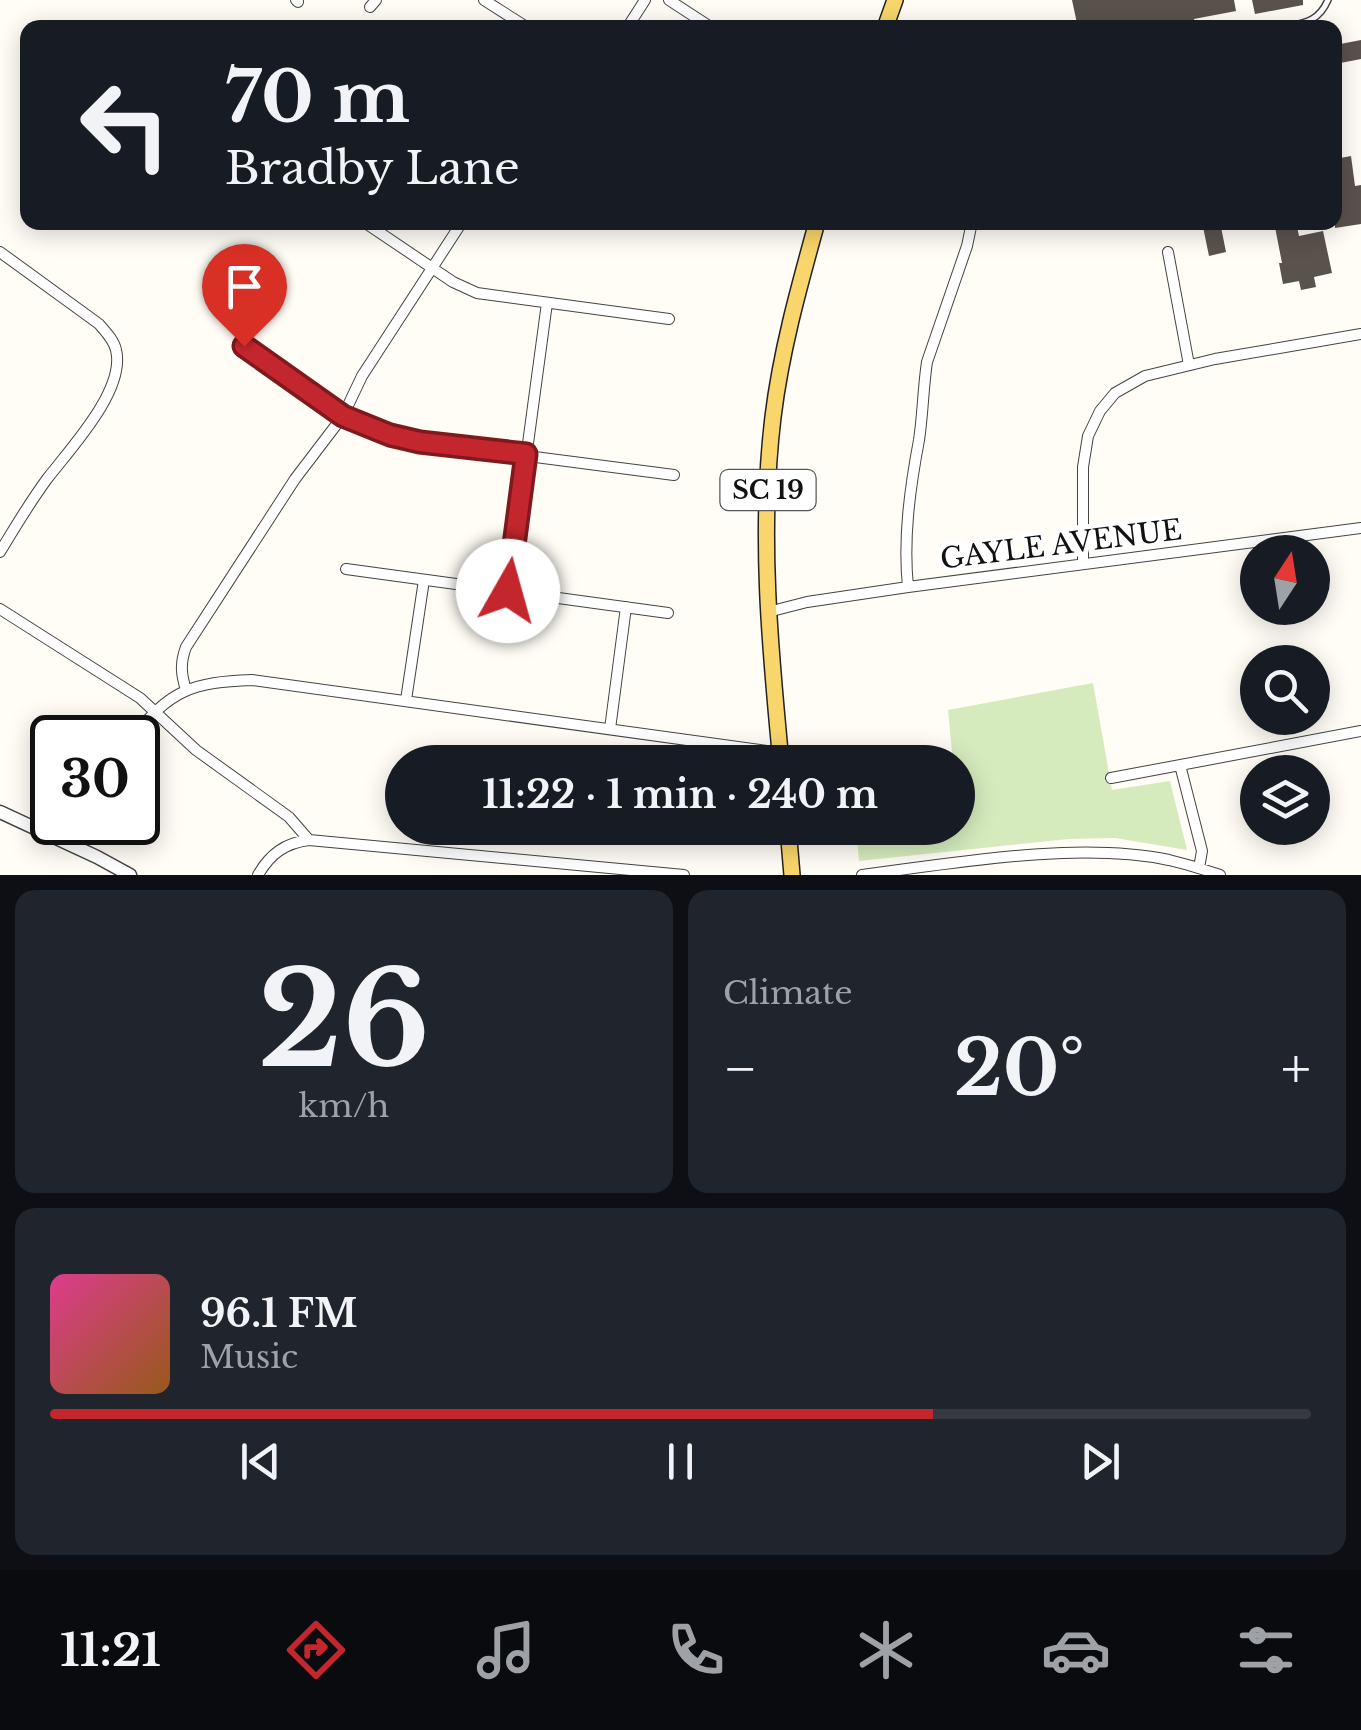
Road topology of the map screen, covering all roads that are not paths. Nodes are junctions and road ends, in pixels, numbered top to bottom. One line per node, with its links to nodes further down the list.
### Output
1 (484, 0): 4 (street)
2 (669, 0): 5 (street)
3 (1328, 0): 6 (lane)
4 (515, 20)
5 (700, 20)
6 (1313, 20)
7 (376, 230): 13 (street)
8 (457, 230): 13 (street)
9 (815, 230): 31 (main road, SC 19)
10 (970, 230): 27 (street)
11 (0, 252): 23 (street)
12 (1168, 252): 18 (street)
13 (434, 269): 14 (street); 19 (street)
14 (548, 303): 15 (street); 20 (street)
15 (670, 319)
16 (1361, 334): 18 (street)
17 (244, 346): 19 (street)
18 (1189, 366): 24 (street)
19 (343, 416): 20 (street); 33 (street)
20 (526, 454): 21 (street); 28 (street)
21 (674, 475)
22 (1361, 528): 24 (street, GAYLE AVENUE)
23 (0, 552)
24 (1082, 564): 27 (street, GAYLE AVENUE)
25 (346, 569): 26 (street)
26 (424, 580): 28 (street); 34 (street)
27 (908, 587): 31 (street, GAYLE AVENUE)
28 (508, 591): 29 (street)
29 (626, 607): 32 (street); 37 (street)
30 (0, 610): 35 (street)
31 (768, 612): 40 (main road, SC 19)
32 (668, 613)
33 (186, 690): 34 (street); 35 (street)
34 (406, 700): 37 (street)
35 (154, 710): 36 (street); 45 (street)
36 (150, 715)
37 (610, 729): 39 (street)
38 (1361, 730): 41 (street)
39 (704, 745)
40 (780, 745)
41 (1180, 766): 42 (street); 48 (street)
42 (1111, 778)
43 (0, 812): 44 (street)
44 (30, 826)
45 (309, 840): 50 (street); 51 (street)
46 (73, 845): 49 (street)
47 (789, 845): 52 (main road)
48 (1199, 868): 53 (street); 54 (street)
49 (130, 875)
50 (258, 875)
51 (684, 875)
52 (792, 875)
53 (862, 875)
54 (1220, 875)

